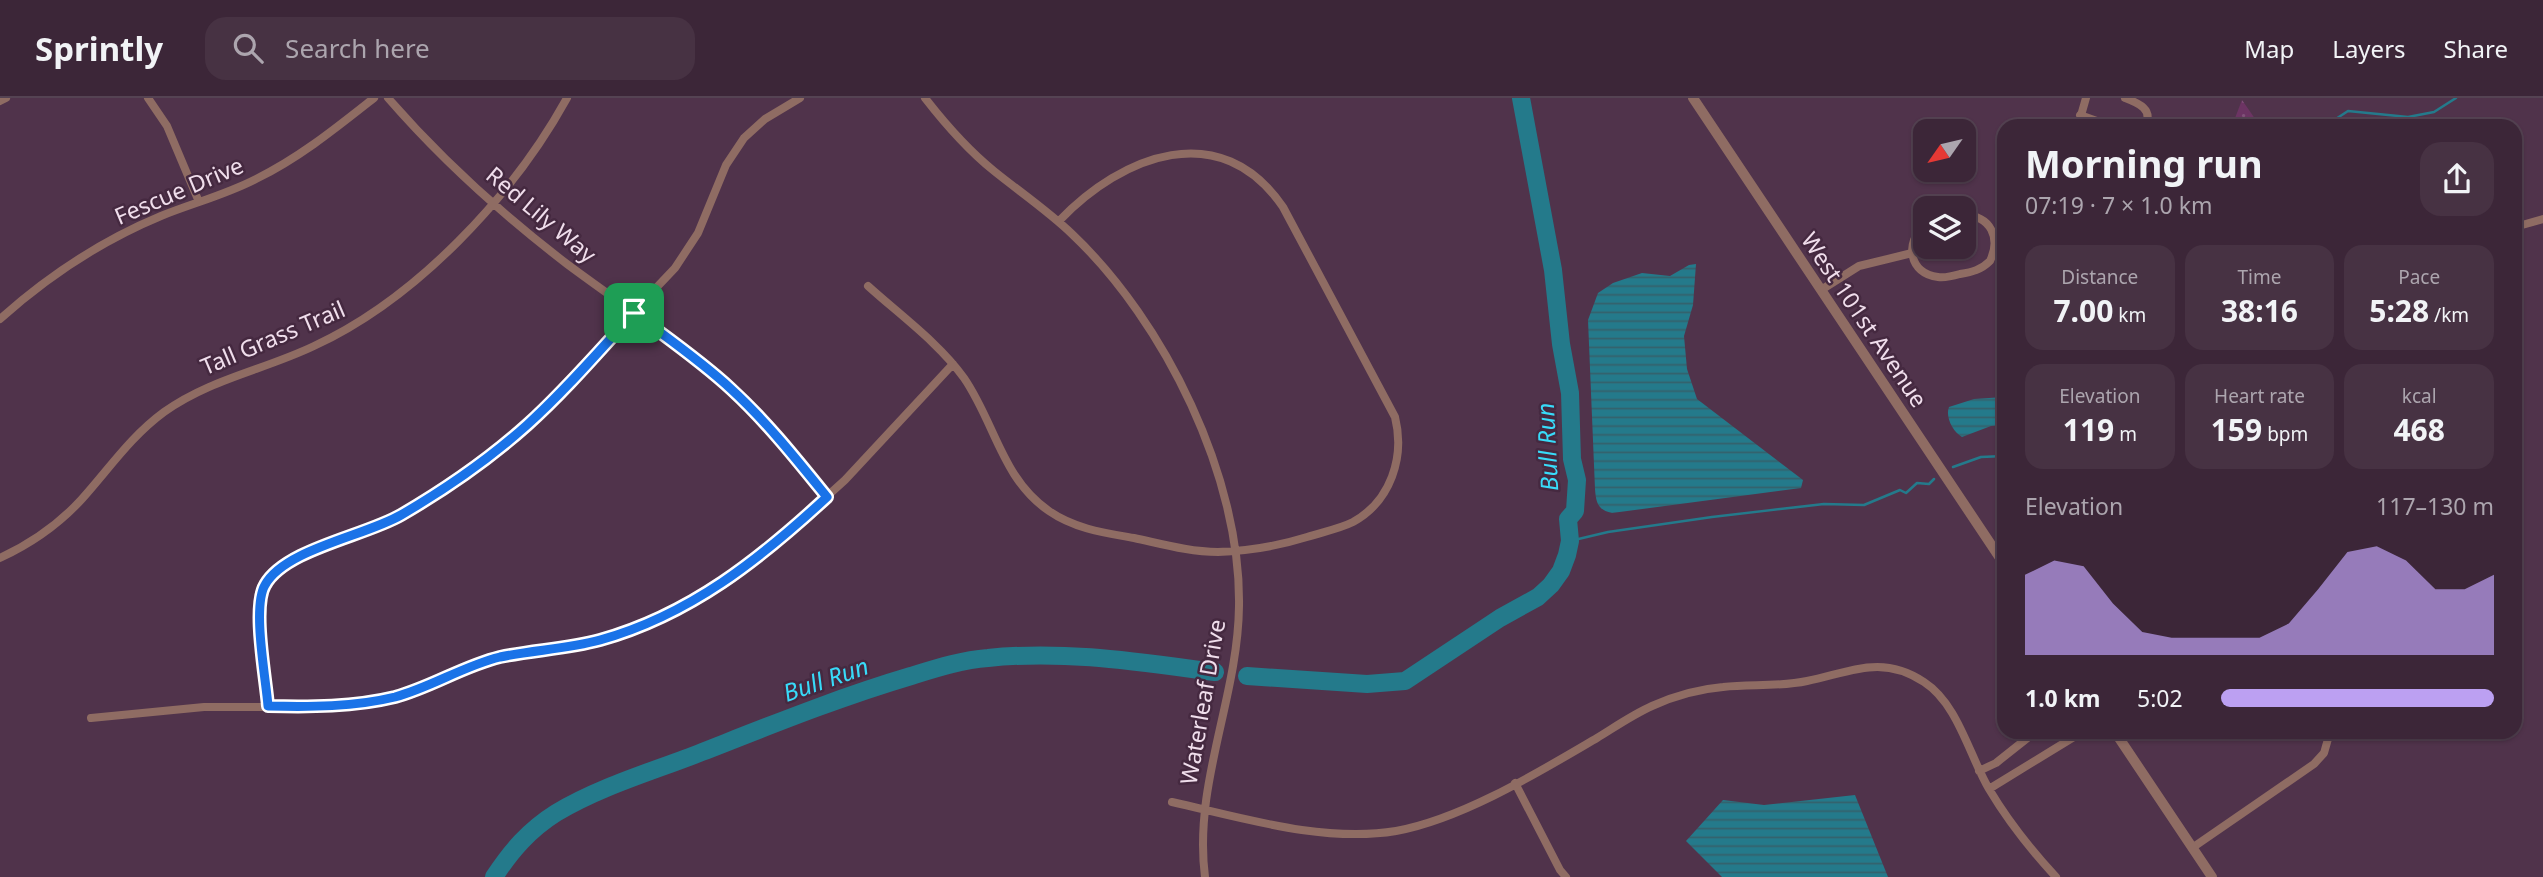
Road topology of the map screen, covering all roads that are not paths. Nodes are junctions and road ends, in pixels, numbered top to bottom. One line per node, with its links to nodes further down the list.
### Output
1 (6, 98): 11 (street)
2 (148, 98): 16 (street)
3 (374, 98): 16 (street, Fescue Drive)
4 (388, 98): 17 (street, Red Lily Way)
5 (567, 98): 17 (street, Tall Grass Trail)
6 (800, 98): 28 (street)
7 (925, 98): 20 (street, Waterleaf Drive)
8 (1693, 98): 27 (street, West 101st Avenue)
9 (2086, 98): 12 (street)
10 (2125, 98): 15 (street)
11 (0, 101)
12 (2080, 115): 13 (street); 14 (street)
13 (2079, 119)
14 (2091, 119)
15 (2148, 119)
16 (199, 202): 29 (street, Fescue Drive)
17 (493, 202): 28 (street, Red Lily Way); 34 (street, Tall Grass Trail)
18 (1976, 218): 22 (street)
19 (2543, 219): 21 (street)
20 (1059, 222): 32 (street, Waterleaf Drive); 32 (street)
21 (2522, 225)
22 (1997, 238)
23 (1913, 245): 25 (street)
24 (1997, 248): 25 (street)
25 (1912, 253): 27 (street)
26 (868, 286): 30 (street)
27 (1821, 290): 33 (street, West 101st Avenue)
28 (634, 313): 31 (street, Red Lily Way); 35 (street)
29 (0, 319)
30 (953, 364): 31 (street); 32 (street)
31 (827, 497): 35 (street)
32 (1236, 551): 45 (street, Waterleaf Drive)
33 (1997, 554)
34 (0, 558)
35 (268, 706): 36 (street)
36 (91, 718)
37 (2026, 739): 41 (street)
38 (2071, 739): 43 (street)
39 (2120, 739): 46 (street)
40 (2328, 739): 46 (street)
41 (1979, 771): 42 (street); 43 (street)
42 (1515, 783): 45 (street); 48 (street)
43 (1989, 789): 49 (street)
44 (1172, 802): 45 (street)
45 (1204, 809): 47 (street, Waterleaf Drive)
46 (2192, 848): 50 (street)
47 (1205, 877)
48 (1566, 877)
49 (2056, 877)
50 (2212, 877)

